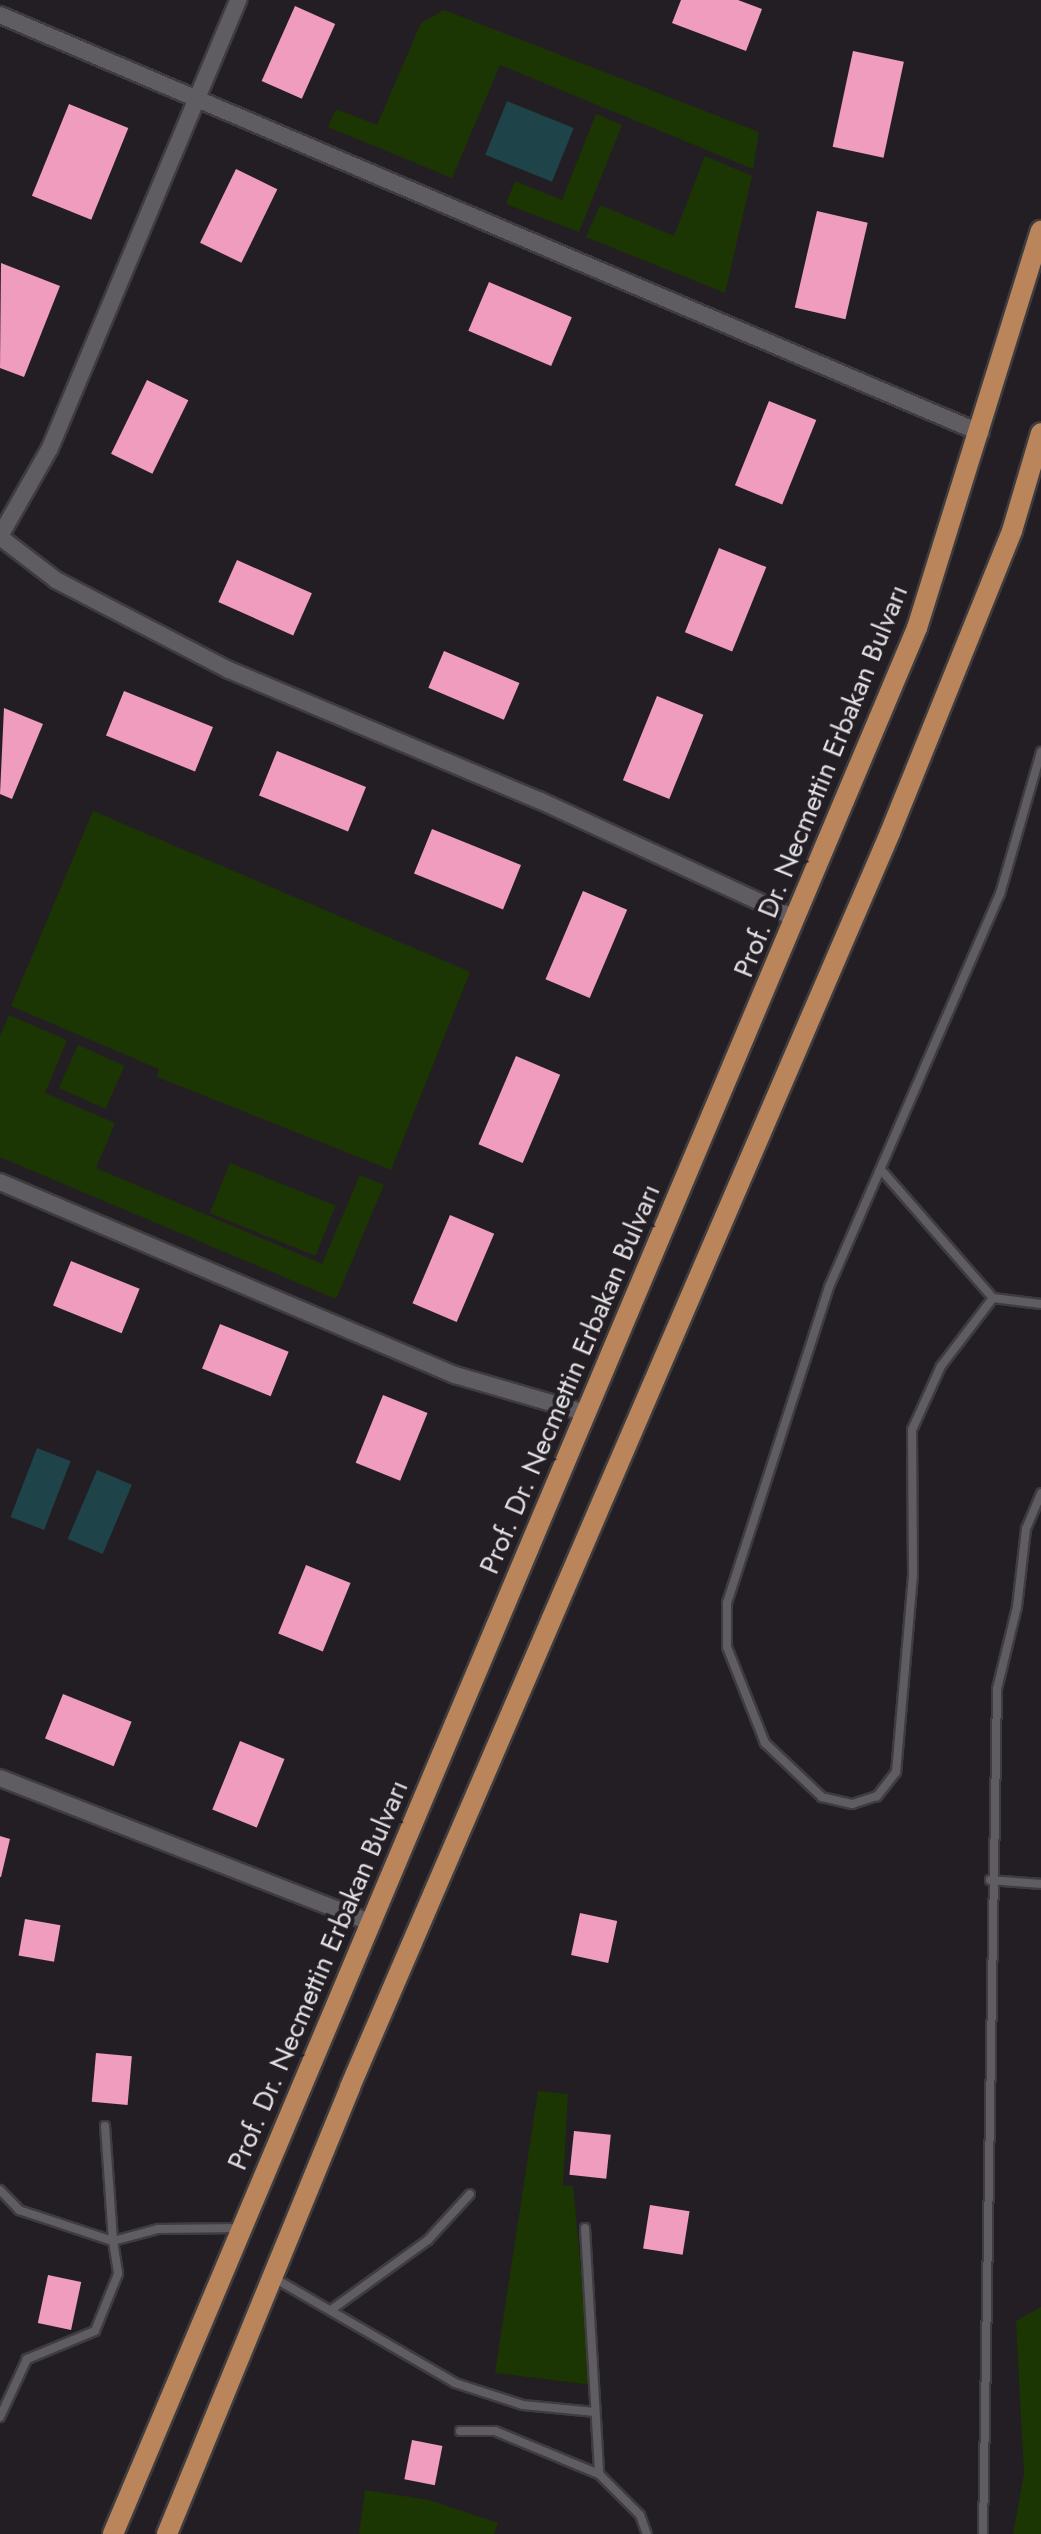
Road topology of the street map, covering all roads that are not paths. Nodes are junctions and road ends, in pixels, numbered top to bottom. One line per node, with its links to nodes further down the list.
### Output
1 (238, 0): 3 (street)
2 (0, 15): 3 (street)
3 (197, 98): 5 (street); 7 (street)
4 (1041, 231): 5 (main road, Prof. Dr. Necmettin Erbakan Bulvarı)
5 (981, 433): 9 (main road, Prof. Dr. Necmettin Erbakan Bulvarı)
6 (1041, 433): 26 (main road)
7 (0, 536): 9 (street)
8 (1041, 752): 10 (lane)
9 (796, 919): 14 (main road, Prof. Dr. Necmettin Erbakan Bulvarı)
10 (883, 1172): 12 (lane); 12 (lane)
11 (0, 1182): 14 (street)
12 (993, 1298): 13 (lane)
13 (1041, 1304)
14 (586, 1413): 19 (main road, Prof. Dr. Necmettin Erbakan Bulvarı)
15 (1041, 1493): 17 (lane)
16 (0, 1778): 19 (street)
17 (990, 1880): 18 (lane); 35 (lane)
18 (1041, 1884)
19 (370, 1922): 23 (main road, Prof. Dr. Necmettin Erbakan Bulvarı)
20 (105, 2126): 25 (lane)
21 (0, 2190): 25 (lane)
22 (470, 2194): 27 (lane)
23 (242, 2228): 25 (lane); 32 (main road, Prof. Dr. Necmettin Erbakan Bulvarı)
24 (585, 2228): 28 (lane)
25 (113, 2241): 29 (lane)
26 (273, 2278): 27 (lane); 33 (main road)
27 (331, 2310): 28 (lane)
28 (595, 2412): 31 (lane)
29 (0, 2417)
30 (460, 2431): 31 (lane)
31 (599, 2474): 34 (lane)
32 (113, 2534)
33 (167, 2534)
34 (647, 2534)
35 (983, 2534)

